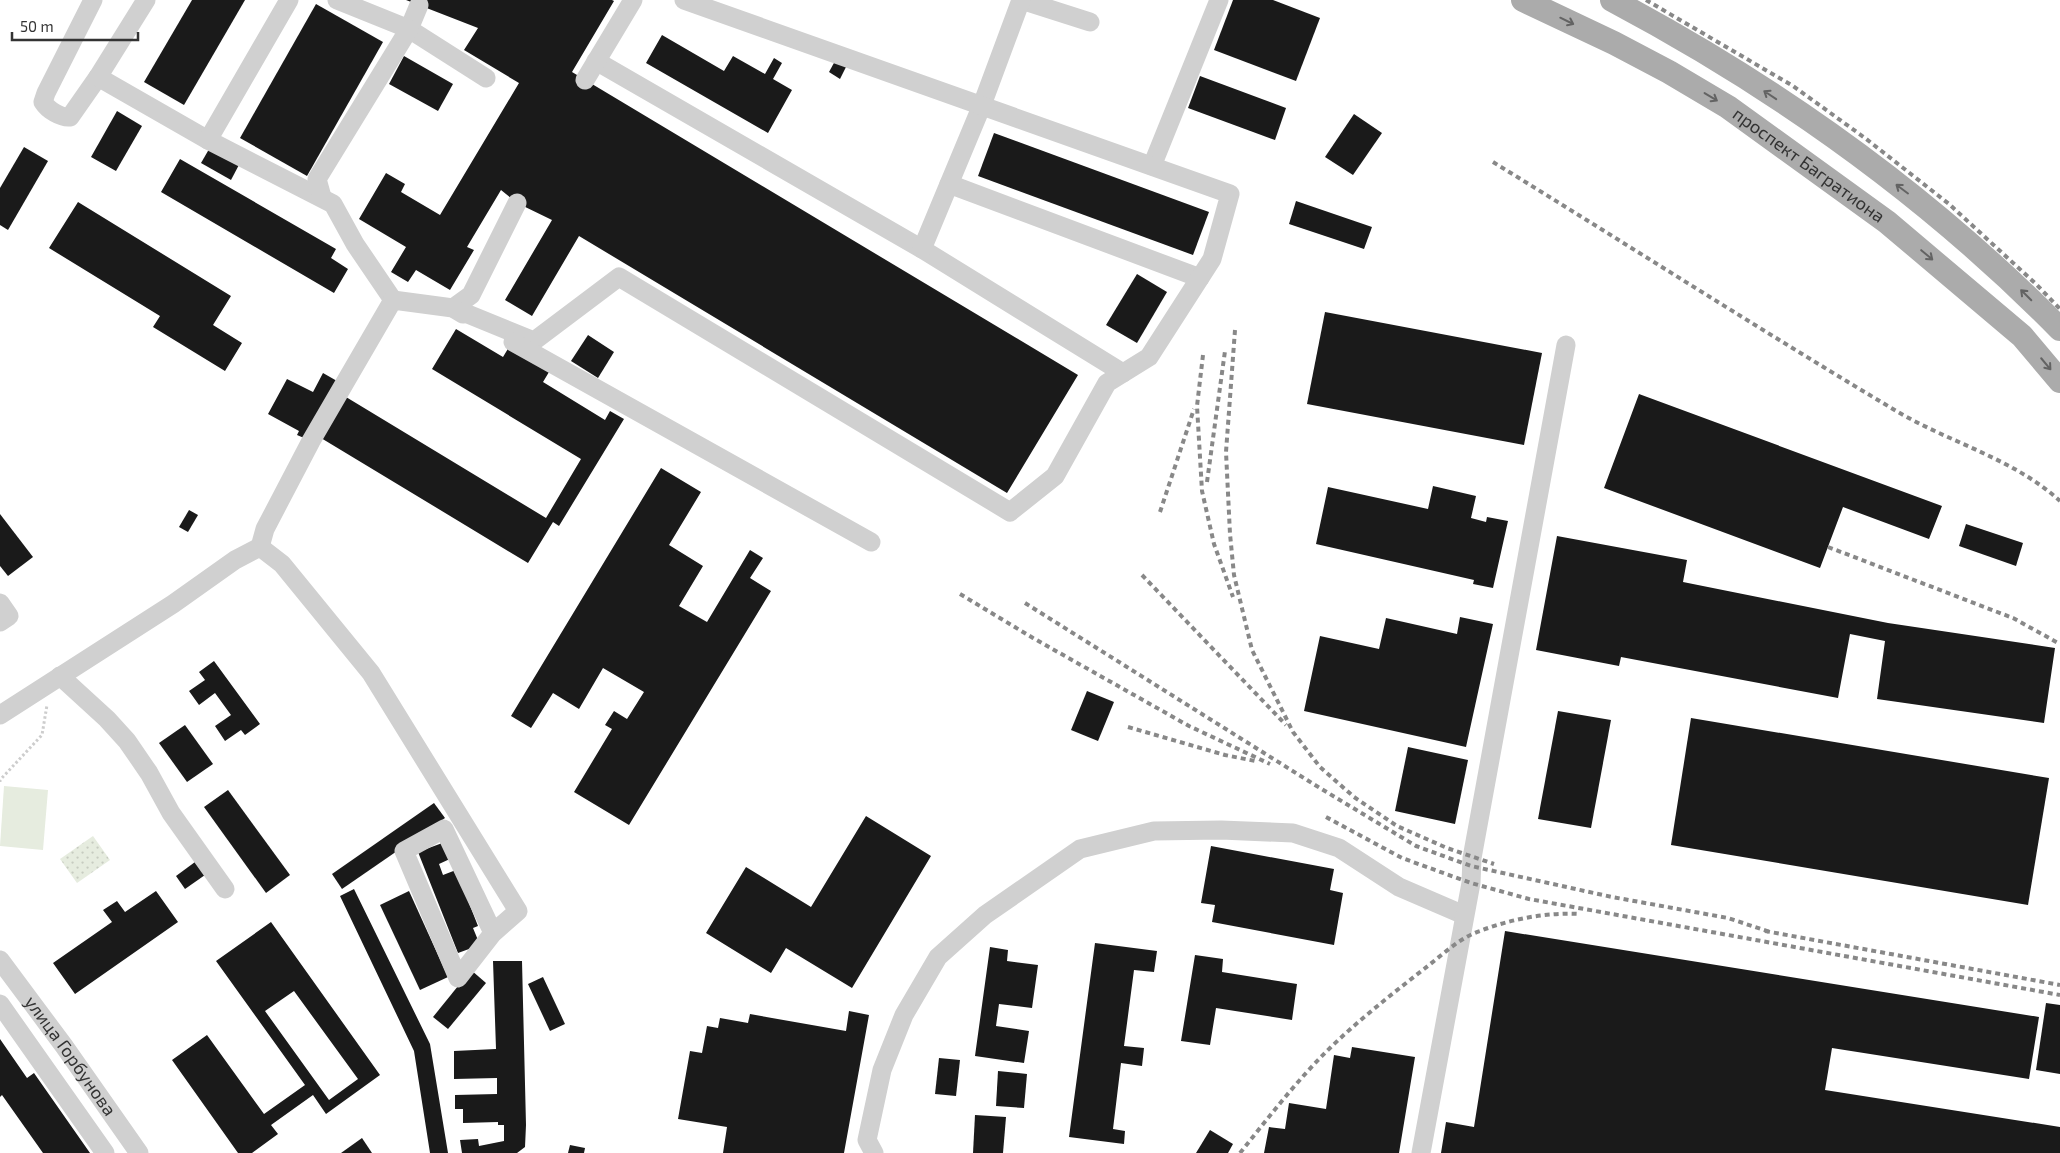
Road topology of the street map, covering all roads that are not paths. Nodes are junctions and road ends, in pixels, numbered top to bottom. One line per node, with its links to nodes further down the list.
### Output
1 (93, 0): 15 (street)
2 (146, 0): 15 (street)
3 (289, 0): 19 (street)
4 (337, 0): 13 (street)
5 (633, 0): 14 (street)
6 (684, 0): 18 (street)
7 (1021, 0): 12 (street); 18 (street)
8 (1219, 0): 20 (street)
9 (1523, 0): 31 (main road, проспект Багратиона, one-way to 31)
10 (1612, 0): 28 (main road, проспект Багратиона, one-way to 10)
11 (420, 5): 13 (street)
12 (1090, 22)
13 (409, 29): 16 (street); 22 (street)
14 (596, 61): 17 (street); 24 (street)
15 (98, 77): 19 (street)
16 (486, 78)
17 (585, 80)
18 (982, 105): 20 (street); 21 (street)
19 (208, 140): 22 (street)
20 (1152, 166): 25 (street)
21 (949, 184): 24 (street); 25 (street)
22 (322, 197): 26 (street)
23 (517, 203): 27 (street)
24 (922, 249): 30 (street)
25 (1200, 278): 30 (street)
26 (393, 300): 27 (street); 33 (street)
27 (453, 308): 30 (street); 32 (street)
28 (2060, 329)
29 (1566, 345): 39 (street)
30 (1123, 373)
31 (2060, 380)
32 (871, 542)
33 (260, 547): 36 (street); 40 (street)
34 (0, 603): 35 (street)
35 (0, 622)
36 (60, 676): 37 (street); 38 (street)
37 (0, 715)
38 (225, 889)
39 (1464, 915): 45 (street); 46 (street)
40 (493, 933): 40 (street)
41 (0, 960): 44 (street, улица Горбунова)
42 (0, 1004): 43 (street)
43 (105, 1153)
44 (139, 1153)
45 (874, 1153)
46 (1421, 1153)

